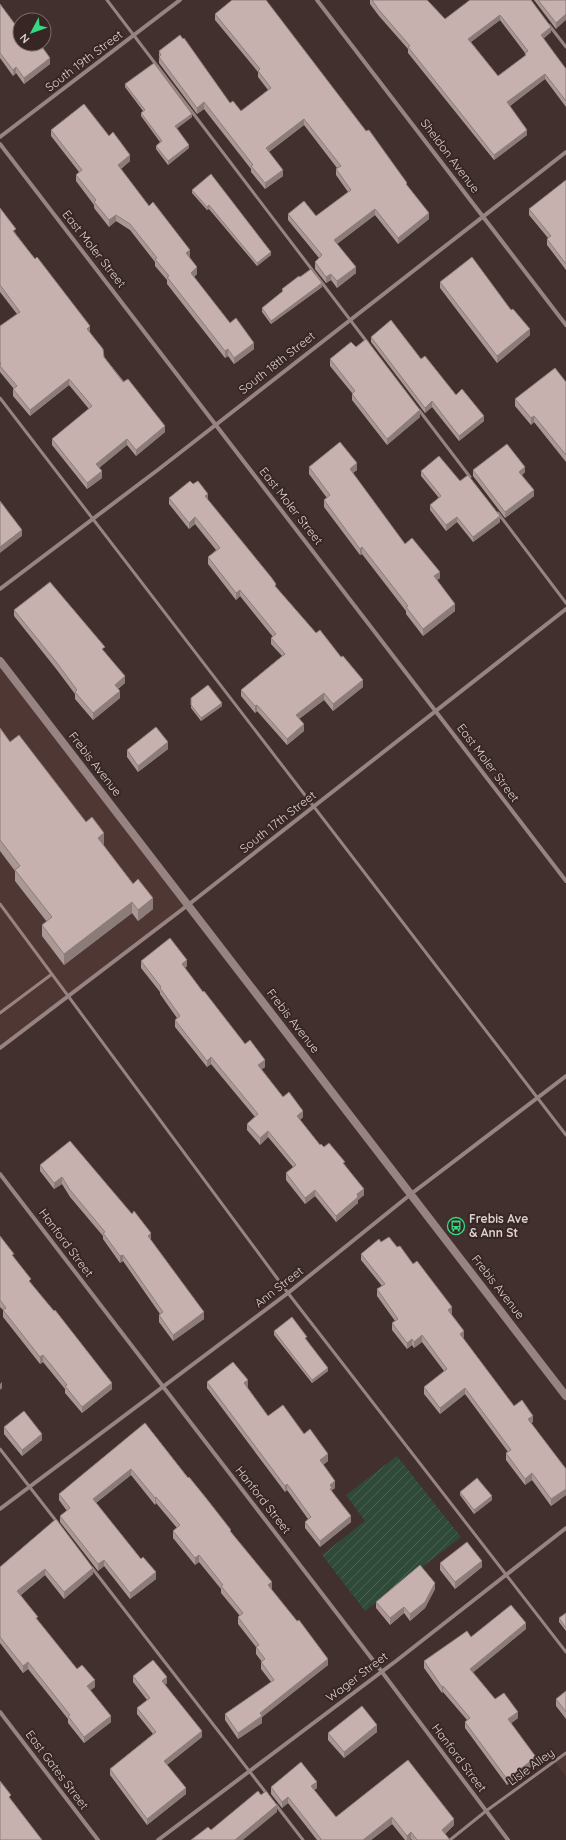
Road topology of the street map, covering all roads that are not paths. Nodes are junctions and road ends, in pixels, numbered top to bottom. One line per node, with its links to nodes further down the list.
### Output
1 (107, 0): 5 (lane)
2 (180, 0): 5 (street, South 19th Street)
3 (317, 0): 10 (street, Sheldon Avenue)
4 (548, 23): 6 (lane)
5 (134, 36): 7 (street, South 19th Street); 11 (lane)
6 (566, 47)
7 (0, 137)
8 (0, 144): 16 (street, East Moler Street)
9 (566, 152): 10 (street, South 18th Street)
10 (483, 216): 11 (street, South 18th Street); 12 (street, Sheldon Avenue)
11 (349, 320): 13 (lane); 16 (street, South 18th Street)
12 (566, 325)
13 (369, 345)
14 (0, 398): 19 (lane)
15 (417, 408): 17 (lane)
16 (215, 424): 19 (street, South 18th Street); 24 (street, East Moler Street)
17 (474, 483)
18 (494, 508): 21 (lane)
19 (94, 518): 20 (street, South 18th Street); 25 (lane)
20 (0, 589)
21 (566, 602)
22 (566, 609): 24 (street, South 17th Street)
23 (0, 661): 28 (main road, Frebis Avenue)
24 (436, 711): 25 (street, South 17th Street); 26 (street, East Moler Street)
25 (315, 806): 28 (street, South 17th Street); 34 (lane)
26 (566, 881)
27 (0, 904): 29 (lane)
28 (188, 905): 30 (street, South 17th Street); 37 (main road, Frebis Avenue)
29 (52, 974): 30 (lane); 31 (lane)
30 (69, 997): 32 (street, South 17th Street); 38 (lane)
31 (0, 1013)
32 (0, 1048)
33 (566, 1076): 34 (street, Ann Street)
34 (538, 1098): 35 (lane); 37 (street, Ann Street)
35 (566, 1135)
36 (0, 1174): 39 (street, Hanford Street)
37 (411, 1194): 38 (street, Ann Street); 40 (main road, Frebis Avenue)
38 (288, 1293): 39 (street, Ann Street); 47 (lane)
39 (163, 1387): 42 (street, Ann Street); 49 (street, Hanford Street)
40 (566, 1396)
41 (0, 1449): 42 (lane)
42 (29, 1487): 43 (street, Ann Street); 44 (lane)
43 (0, 1509)
44 (58, 1524)
45 (566, 1528): 47 (street, Wager Street)
46 (88, 1562): 52 (lane)
47 (506, 1576): 48 (lane); 49 (street, Wager Street)
48 (566, 1652)
49 (382, 1672): 52 (street, Wager Street); 55 (street, Hanford Street)
50 (0, 1712): 56 (street, East Gates Street)
51 (566, 1753): 55 (lane, Lisle Alley)
52 (249, 1771): 53 (lane); 57 (street, Wager Street)
53 (268, 1796)
54 (273, 1802): 58 (lane)
55 (486, 1811): 59 (lane, Lisle Alley); 60 (street, Hanford Street)
56 (98, 1840)
57 (158, 1840)
58 (303, 1840)
59 (450, 1840)
60 (508, 1840)

